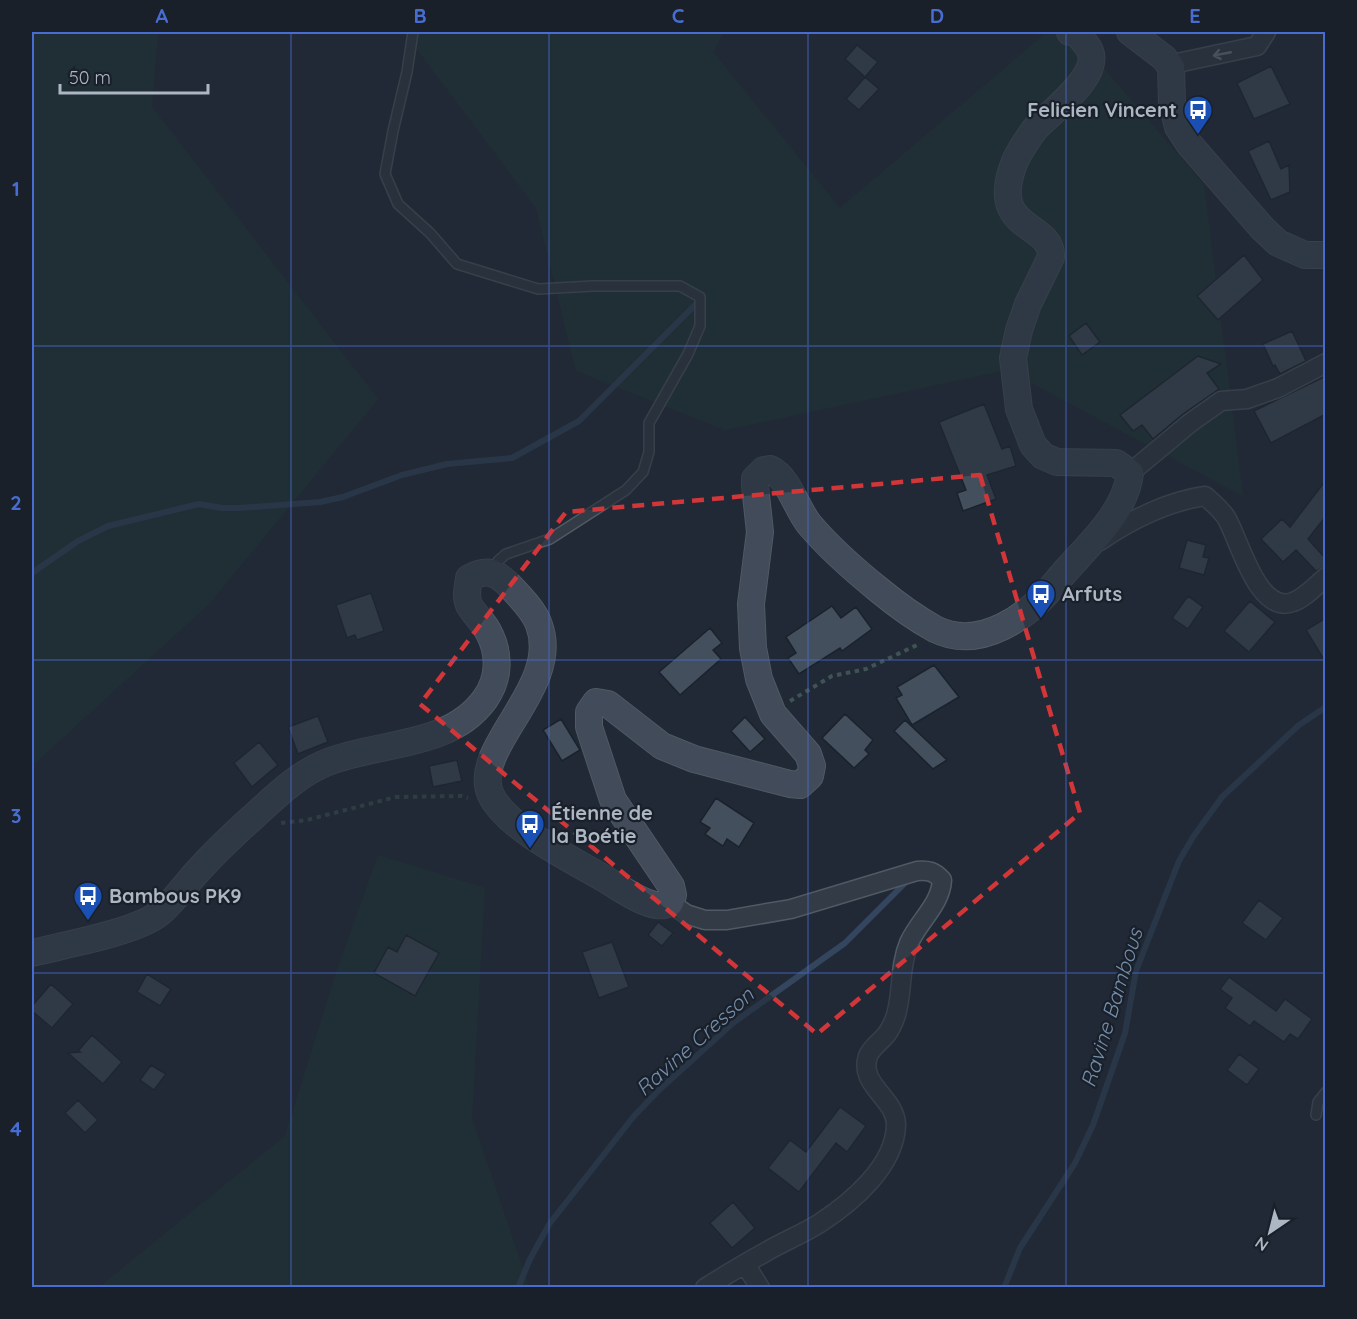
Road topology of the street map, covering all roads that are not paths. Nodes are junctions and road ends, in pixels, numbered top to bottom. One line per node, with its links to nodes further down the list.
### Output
1 (414, 32): 10 (lane)
2 (1070, 32): 8 (main road)
3 (1130, 32): 5 (main road)
4 (1266, 32): 5 (street, one-way to 5)
5 (1171, 67): 6 (main road)
6 (1326, 255)
7 (1326, 363): 8 (street)
8 (1130, 473): 9 (main road)
9 (1074, 560): 11 (street); 12 (main road)
10 (494, 573): 12 (main road); 13 (main road)
11 (1326, 577)
12 (670, 903): 16 (street)
13 (32, 953)
14 (1326, 1092): 15 (lane)
15 (1316, 1115)
16 (745, 1264): 17 (street); 18 (street)
17 (705, 1287)
18 (760, 1287)

